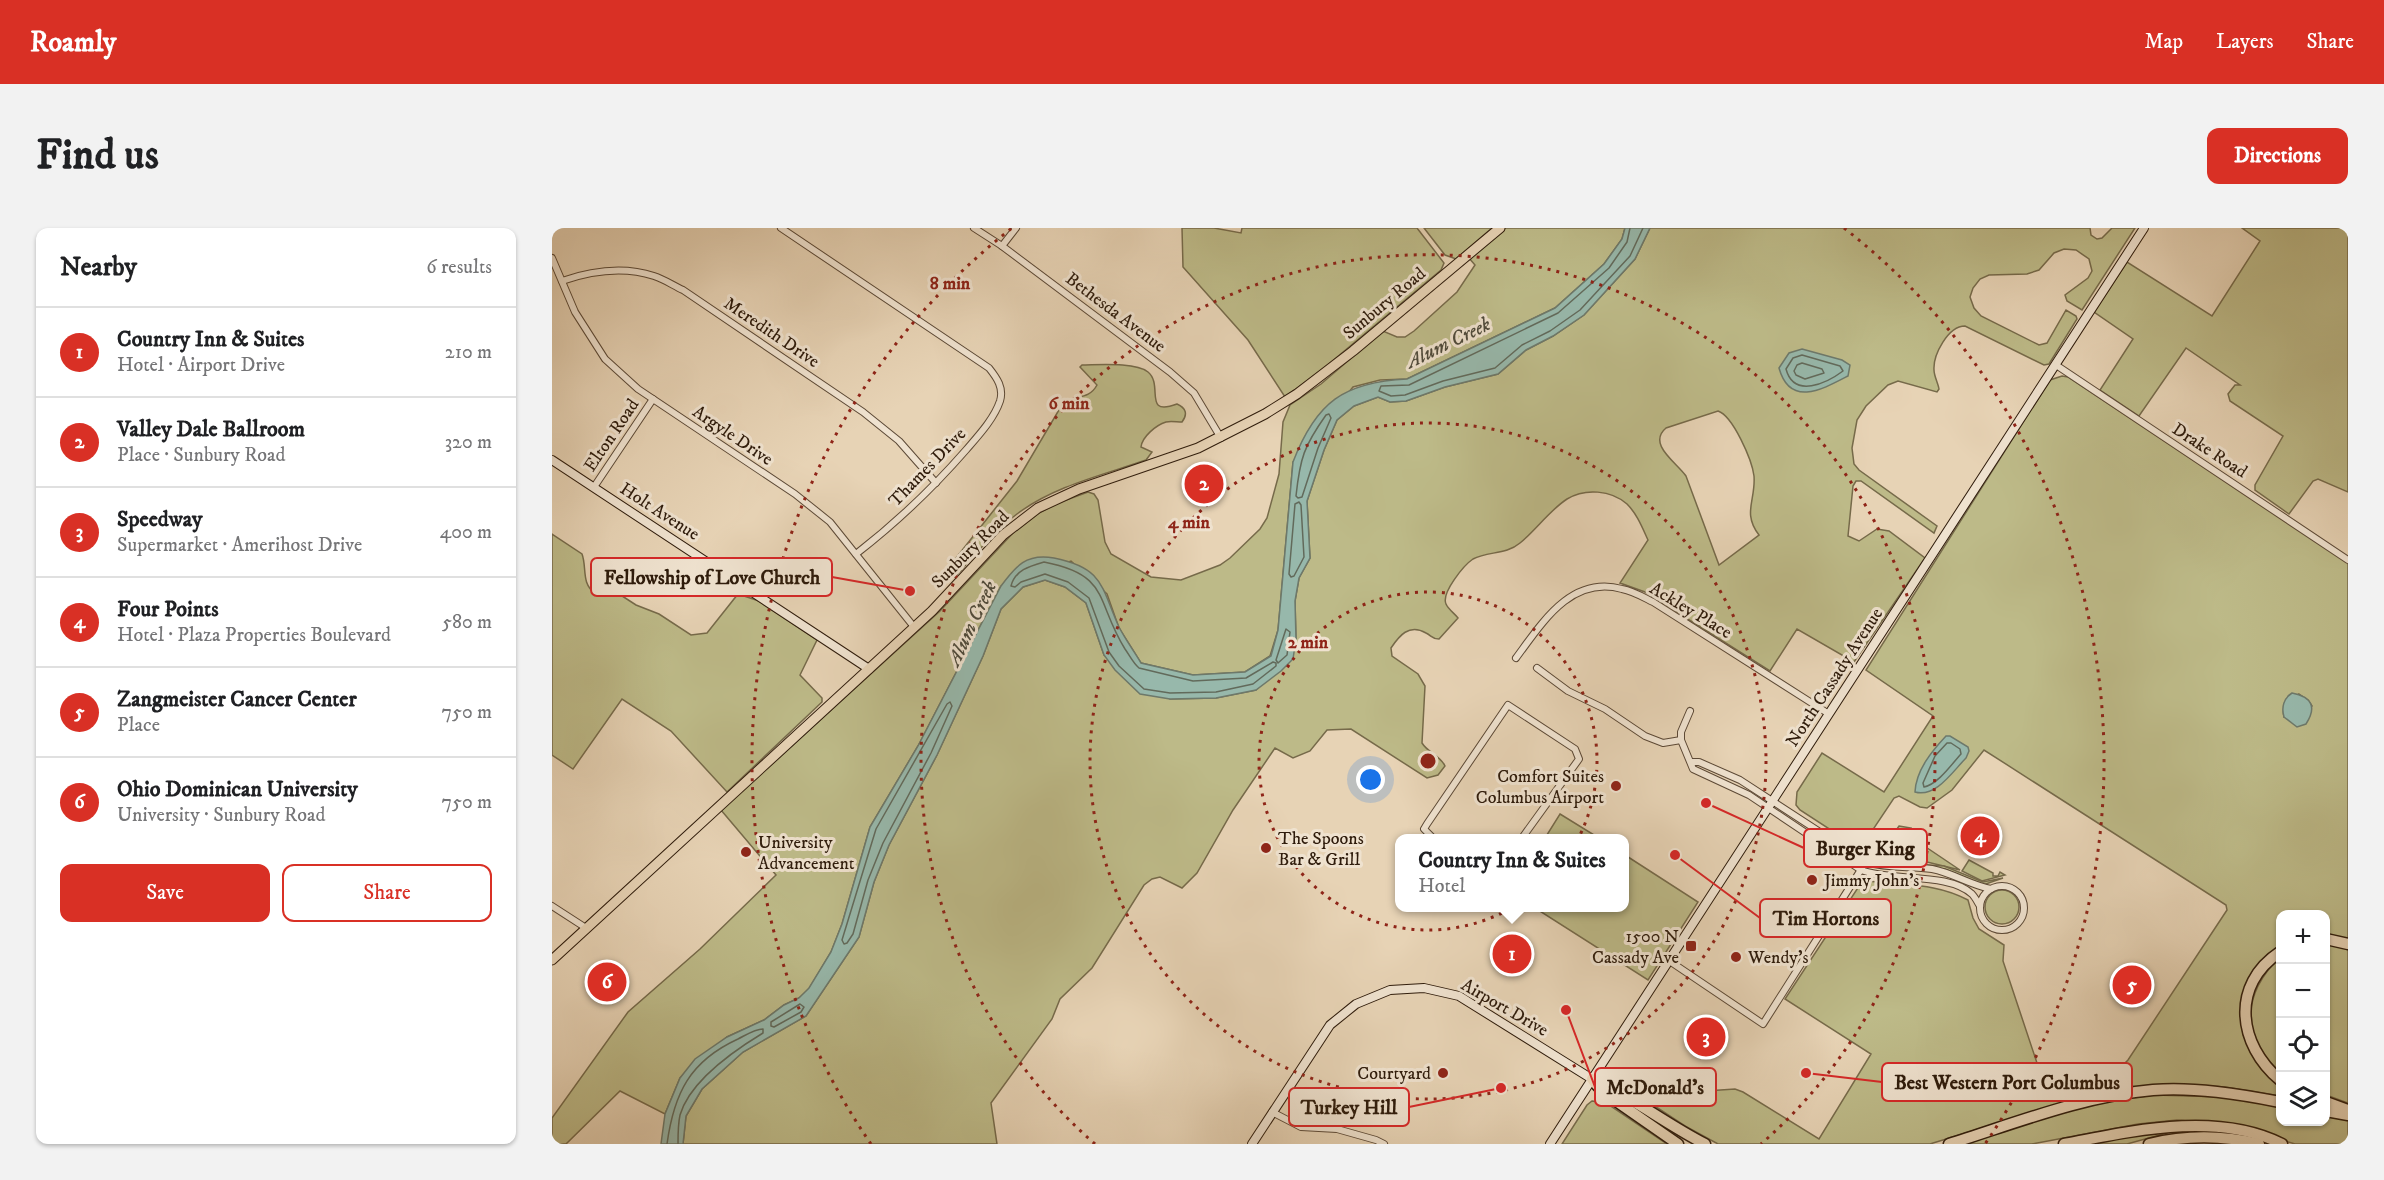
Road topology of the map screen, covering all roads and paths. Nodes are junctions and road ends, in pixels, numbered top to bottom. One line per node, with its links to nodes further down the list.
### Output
1 (781, 228): 13 (street, Thames Drive)
2 (974, 228): 6 (street, Bethesda Avenue)
3 (1016, 228): 6 (street)
4 (1500, 228): 11 (main road, Sunbury Road)
5 (2144, 228): 9 (main road, North Cassady Avenue)
6 (1002, 246): 11 (street, Bethesda Avenue)
7 (552, 258): 8 (street, Argyle Drive)
8 (562, 281): 10 (street, Argyle Drive); 13 (street, Meredith Drive)
9 (2056, 365): 16 (street, Drake Road); 22 (main road, North Cassady Avenue)
10 (653, 399): 14 (street, Elton Road); 15 (street, Argyle Drive)
11 (1221, 438): 17 (main road, Sunbury Road)
12 (552, 460): 14 (main road, Holt Avenue)
13 (936, 483): 15 (street, Thames Drive)
14 (594, 487): 20 (main road, Holt Avenue)
15 (856, 554): 17 (street, Argyle Drive)
16 (2348, 560)
17 (914, 627): 20 (main road, Sunbury Road)
18 (1516, 658): 22 (street, Ackley Place)
19 (1537, 668): 23 (street)
20 (869, 669): 33 (main road, Sunbury Road)
21 (1690, 711): 23 (street)
22 (1829, 714): 25 (main road, North Cassady Avenue)
23 (1681, 740): 24 (street)
24 (1691, 762): 25 (street); 25 (street)
25 (1771, 806): 28 (street); 29 (street); 38 (main road, North Cassady Avenue)
26 (1429, 834): 27 (street)
27 (1525, 834)
28 (1866, 862): 29 (street); 30 (street)
29 (1861, 870): 32 (street); 38 (street)
30 (1991, 889): 32 (street); 32 (street)
31 (552, 906): 33 (street)
32 (1980, 906)
33 (586, 928): 37 (main road, Sunbury Road)
34 (2330, 940): 35 (highway)
35 (2348, 944)
36 (2276, 955): 39 (highway)
37 (552, 960)
38 (1668, 960): 40 (main road, North Cassady Avenue)
39 (2276, 1076)
40 (1592, 1079): 44 (main road, Airport Drive); 49 (main road, North Cassady Avenue); 50 (highway); 51 (highway)
41 (2276, 1101): 52 (highway)
42 (2330, 1104): 43 (highway)
43 (2348, 1110)
44 (1272, 1112): 47 (main road, Airport Drive); 48 (street)
45 (2330, 1112): 46 (highway)
46 (2348, 1116)
47 (1252, 1144)
48 (1384, 1144)
49 (1550, 1144)
50 (1678, 1144)
51 (1704, 1144)
52 (1949, 1144)
53 (2064, 1144): 56 (highway)
54 (2149, 1144): 55 (highway)
55 (2259, 1144)
56 (2282, 1144)

